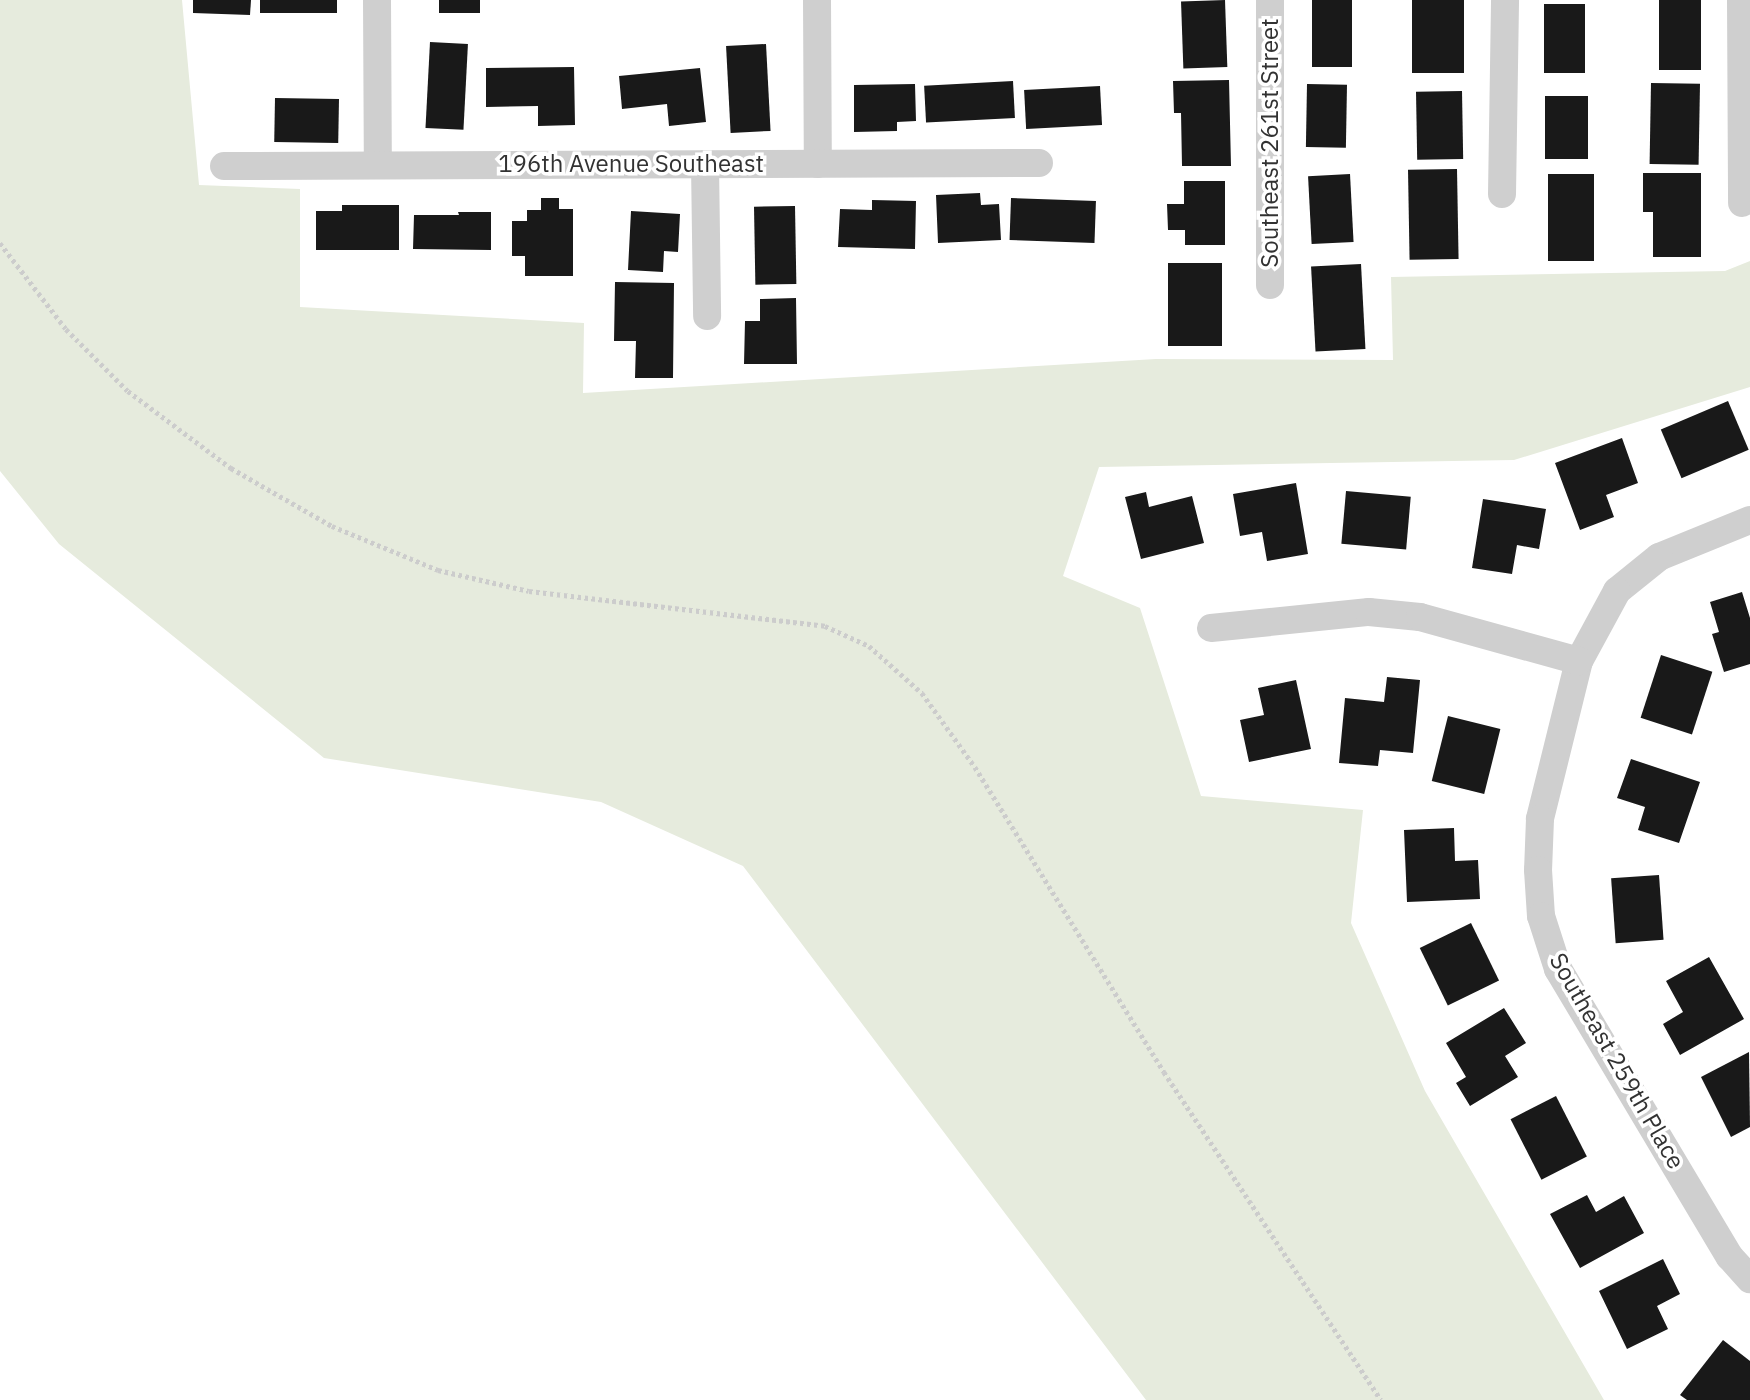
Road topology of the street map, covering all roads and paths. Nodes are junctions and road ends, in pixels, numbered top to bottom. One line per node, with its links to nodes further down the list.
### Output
1 (377, 0): 9 (street)
2 (817, 0): 8 (street)
3 (1270, 0): 14 (street, Southeast 261st Street)
4 (1505, 0): 11 (street)
5 (1741, 0): 12 (street)
6 (1039, 163): 8 (street, 196th Avenue Southeast)
7 (705, 164): 8 (street, 196th Avenue Southeast); 9 (street, 196th Avenue Southeast); 15 (street)
8 (818, 164)
9 (378, 165): 10 (street, 196th Avenue Southeast)
10 (224, 166)
11 (1502, 194)
12 (1742, 203)
13 (0, 243): 20 (path)
14 (1270, 285)
15 (707, 316)
16 (1750, 520): 18 (street, Southeast 259th Place)
17 (1211, 628): 18 (street)
18 (1579, 661): 19 (street, Southeast 259th Place)
19 (1750, 1279)
20 (1381, 1400)

